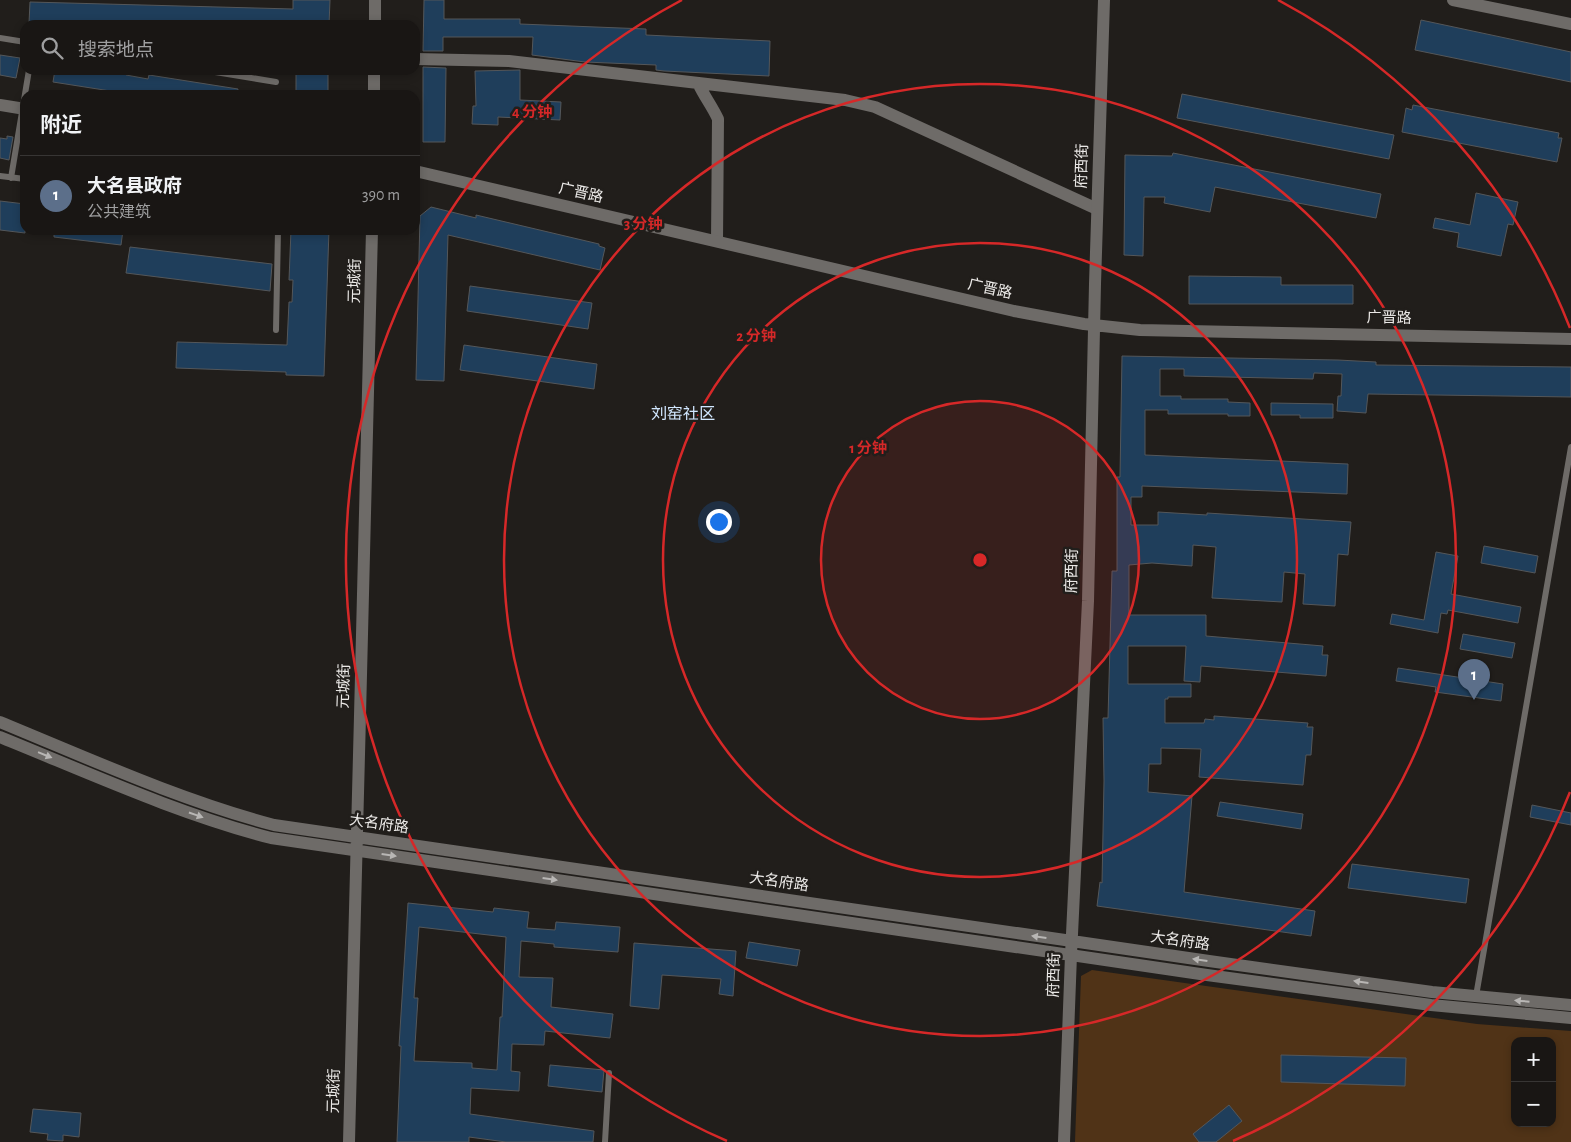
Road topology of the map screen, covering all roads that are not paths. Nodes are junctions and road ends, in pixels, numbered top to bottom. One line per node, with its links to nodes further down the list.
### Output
1 (375, 0): 4 (street)
2 (1104, 0): 23 (street, 府西街)
3 (1453, 0): 5 (street)
4 (375, 20)
5 (1571, 24)
6 (0, 38): 7 (lane)
7 (20, 41)
8 (420, 59): 13 (street)
9 (28, 75): 14 (lane)
10 (233, 75): 12 (lane)
11 (374, 75): 15 (street)
12 (276, 82)
13 (698, 83): 23 (street); 26 (street)
14 (26, 90)
15 (374, 90)
16 (0, 105): 17 (street)
17 (20, 108)
18 (20, 130): 21 (lane)
19 (420, 172): 26 (street, 广晋路)
20 (0, 176): 21 (lane)
21 (11, 178): 22 (lane)
22 (20, 179)
23 (1097, 209): 27 (street, 府西街)
24 (278, 235): 28 (lane)
25 (372, 235): 33 (street, 元城街)
26 (717, 241): 27 (street, 广晋路)
27 (1094, 325): 29 (street, 广晋路); 35 (street, 府西街)
28 (276, 330)
29 (1571, 339)
30 (1571, 447): 37 (lane)
31 (0, 722): 33 (street, 大名府路)
32 (0, 736): 34 (street, 大名府路, one-way to 34)
33 (356, 837): 34 (street, 元城街); 35 (street, 大名府路, one-way to 33)
34 (355, 850): 36 (street, 大名府路, one-way to 36); 41 (street, 元城街)
35 (1071, 941): 36 (street, 府西街); 37 (street, 大名府路, one-way to 35)
36 (1071, 955): 39 (street, 大名府路); 43 (street, 府西街)
37 (1476, 996): 38 (street, 大名府路, one-way to 37)
38 (1571, 1005)
39 (1571, 1018)
40 (609, 1073): 42 (lane)
41 (349, 1142)
42 (606, 1142)
43 (1064, 1142)

